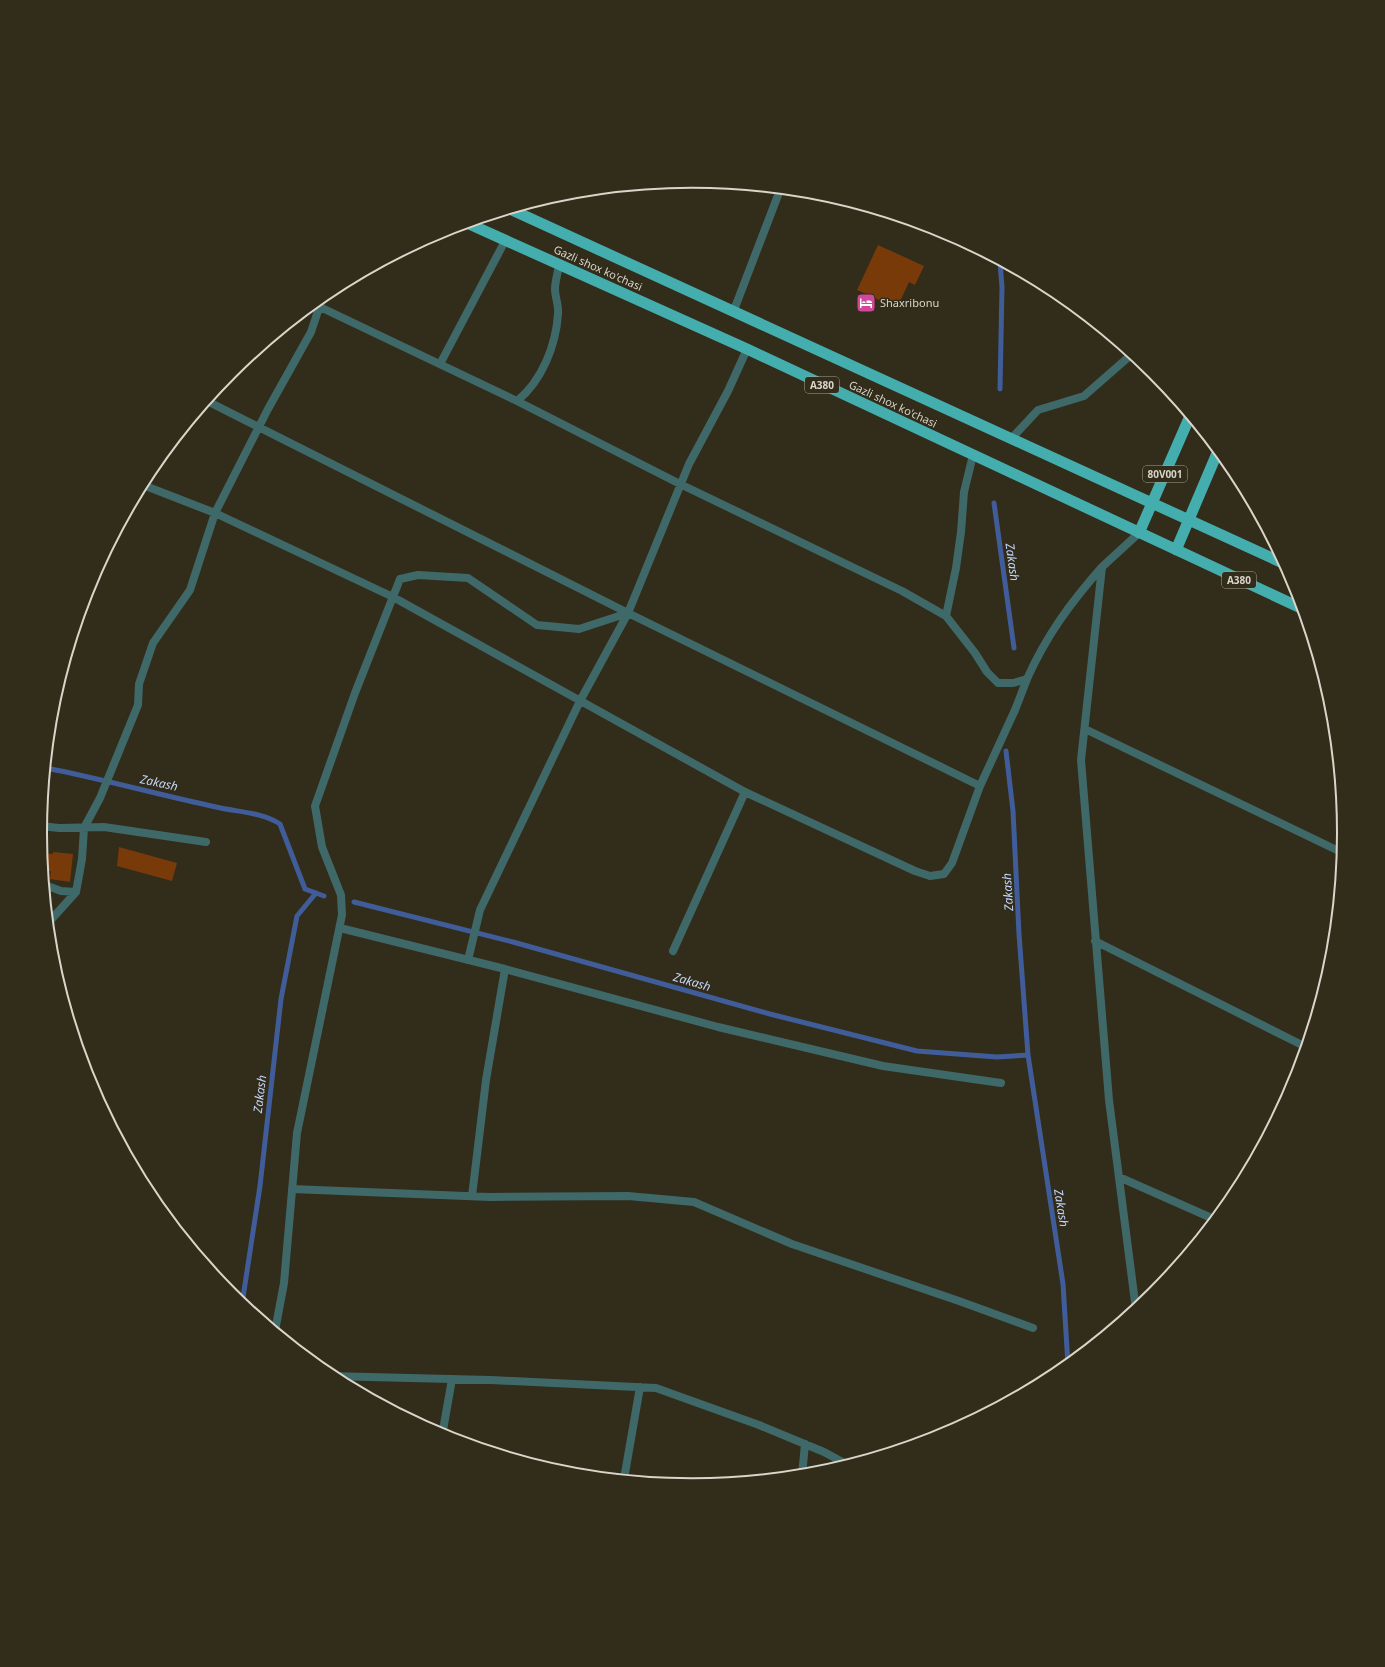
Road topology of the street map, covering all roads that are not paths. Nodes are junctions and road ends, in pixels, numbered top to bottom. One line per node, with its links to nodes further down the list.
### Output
1 (778, 194): 7 (lane)
2 (517, 212): 7 (highway, Gazli shox ko'chasi / A380)
3 (474, 226): 4 (highway, Gazli shox ko'chasi / A380)
4 (505, 240): 5 (highway, Gazli shox ko'chasi / A380); 10 (lane)
5 (559, 265): 8 (highway, Gazli shox ko'chasi / A380); 11 (lane)
6 (320, 307): 10 (lane); 14 (lane)
7 (734, 310): 15 (highway, Gazli shox ko'chasi / A380)
8 (747, 349): 16 (highway, Gazli shox ko'chasi / A380); 18 (lane)
9 (1128, 357): 15 (lane)
10 (440, 364): 11 (lane)
11 (517, 401): 18 (lane)
12 (212, 403): 14 (lane)
13 (1188, 420): 20 (highway, 80V001)
14 (259, 427): 21 (lane); 29 (lane)
15 (1011, 439): 20 (highway, Gazli shox ko'chasi / A380)
16 (973, 455): 23 (highway, Gazli shox ko'chasi / A380); 30 (lane)
17 (1216, 456): 22 (highway, 80V001)
18 (680, 484): 29 (lane); 30 (lane)
19 (148, 487): 21 (lane)
20 (1152, 504): 22 (highway, A380); 23 (highway, 80V001)
21 (215, 513): 27 (lane); 37 (lane)
22 (1188, 520): 24 (highway, 80V001); 25 (highway, A380)
23 (1140, 533): 24 (highway, Gazli shox ko'chasi / A380); 26 (lane)
24 (1176, 550): 28 (highway, A380)
25 (1277, 560)
26 (1102, 567): 31 (lane); 33 (lane)
27 (393, 597): 29 (lane); 32 (lane); 43 (lane)
28 (1296, 606)
29 (628, 614): 32 (lane); 34 (lane)
30 (946, 616): 31 (lane)
31 (1027, 680): 34 (lane)
32 (580, 701): 35 (lane); 46 (lane)
33 (1085, 729): 39 (lane); 44 (lane)
34 (980, 786): 35 (lane)
35 (745, 792): 45 (lane)
36 (47, 827): 37 (lane)
37 (84, 828): 38 (lane); 41 (lane)
38 (206, 842)
39 (1338, 850)
40 (49, 887): 41 (lane)
41 (76, 892): 42 (lane)
42 (53, 918)
43 (340, 928): 46 (lane); 51 (lane)
44 (1095, 941): 48 (lane); 50 (lane)
45 (673, 951)
46 (468, 960): 47 (lane)
47 (505, 969): 49 (lane); 52 (lane)
48 (1302, 1045)
49 (1001, 1083)
50 (1119, 1177): 53 (lane); 54 (lane)
51 (292, 1189): 52 (lane); 55 (lane)
52 (472, 1196): 56 (lane)
53 (1211, 1218)
54 (1135, 1303)
55 (276, 1326)
56 (1033, 1328)
57 (344, 1376): 58 (lane)
58 (452, 1379): 59 (lane); 60 (lane)
59 (640, 1387): 61 (lane); 64 (lane)
60 (443, 1429)
61 (805, 1444): 62 (lane); 63 (lane)
62 (841, 1462)
63 (803, 1469)
64 (625, 1475)

